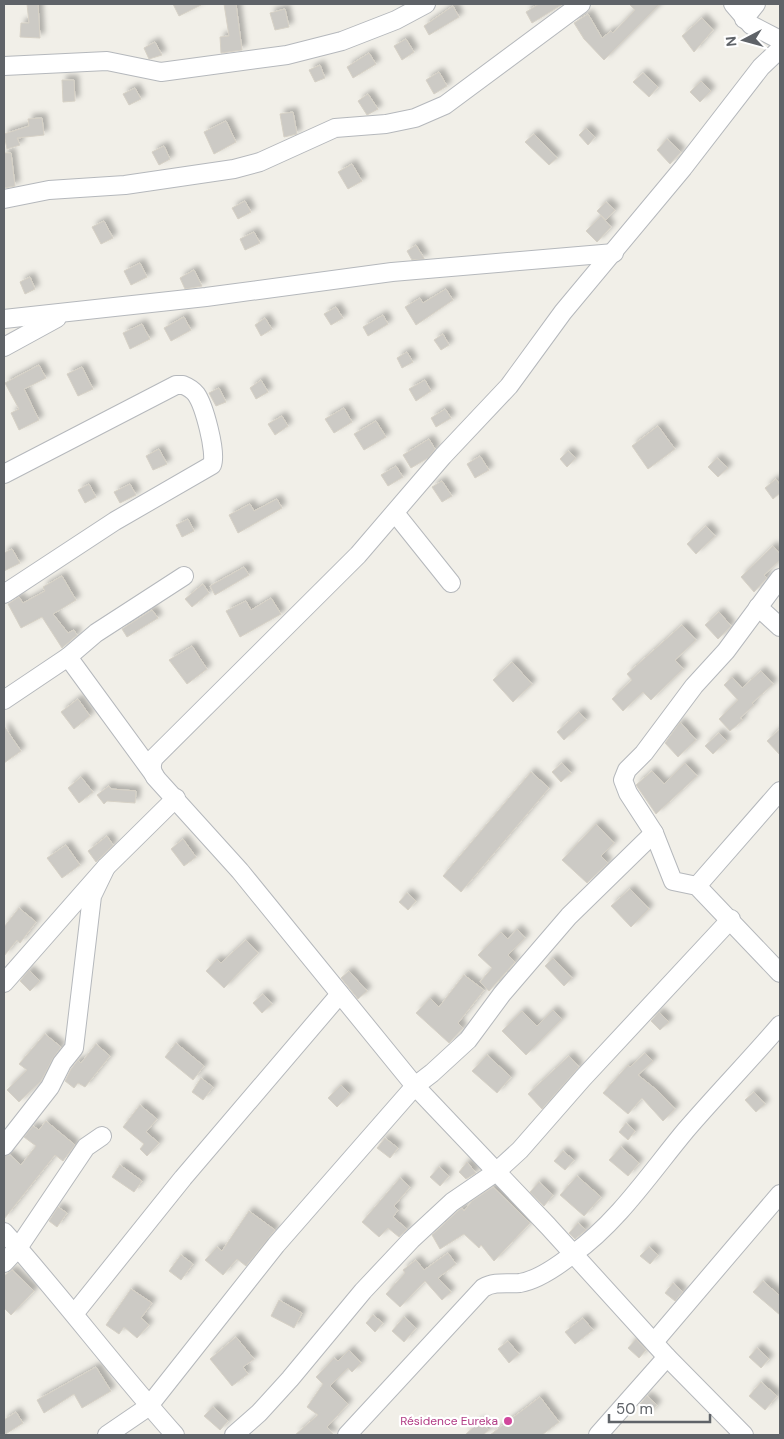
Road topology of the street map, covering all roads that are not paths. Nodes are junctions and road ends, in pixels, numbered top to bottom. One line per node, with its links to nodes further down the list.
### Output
1 (426, 4): 8 (street)
2 (581, 4): 9 (street)
3 (733, 4): 5 (street)
4 (756, 4): 5 (street)
5 (744, 19): 6 (street)
6 (780, 40)
7 (780, 49): 10 (street)
8 (4, 66)
9 (4, 199)
10 (614, 253): 11 (street); 15 (street)
11 (64, 314): 12 (street); 13 (street)
12 (4, 319)
13 (4, 347)
14 (4, 474): 19 (street)
15 (395, 513): 18 (street); 24 (street)
16 (184, 576): 22 (street)
17 (780, 578): 20 (street)
18 (451, 583)
19 (4, 594)
20 (758, 607): 21 (street); 27 (street)
21 (780, 627)
22 (68, 657): 23 (street); 24 (street)
23 (4, 700)
24 (156, 777): 26 (street)
25 (780, 791): 29 (street)
26 (176, 798): 28 (street); 33 (street)
27 (654, 833): 29 (street); 35 (street)
28 (106, 867): 32 (street); 37 (street)
29 (697, 886): 30 (street)
30 (731, 920): 31 (street); 38 (street)
31 (780, 973)
32 (4, 983)
33 (340, 994): 35 (street); 44 (street)
34 (780, 1025): 42 (street)
35 (415, 1086): 38 (street); 47 (street)
36 (102, 1136): 41 (street)
37 (4, 1146)
38 (496, 1172): 42 (street); 50 (street)
39 (780, 1194): 45 (street)
40 (4, 1232): 41 (street)
41 (18, 1248): 43 (street); 44 (street)
42 (574, 1254): 45 (street); 51 (street)
43 (4, 1263)
44 (74, 1314): 47 (street)
45 (654, 1342): 46 (street)
46 (667, 1357): 52 (street); 53 (street)
47 (148, 1407): 48 (street); 49 (street)
48 (107, 1435)
49 (175, 1435)
50 (234, 1435)
51 (347, 1435)
52 (598, 1435)
53 (744, 1435)

